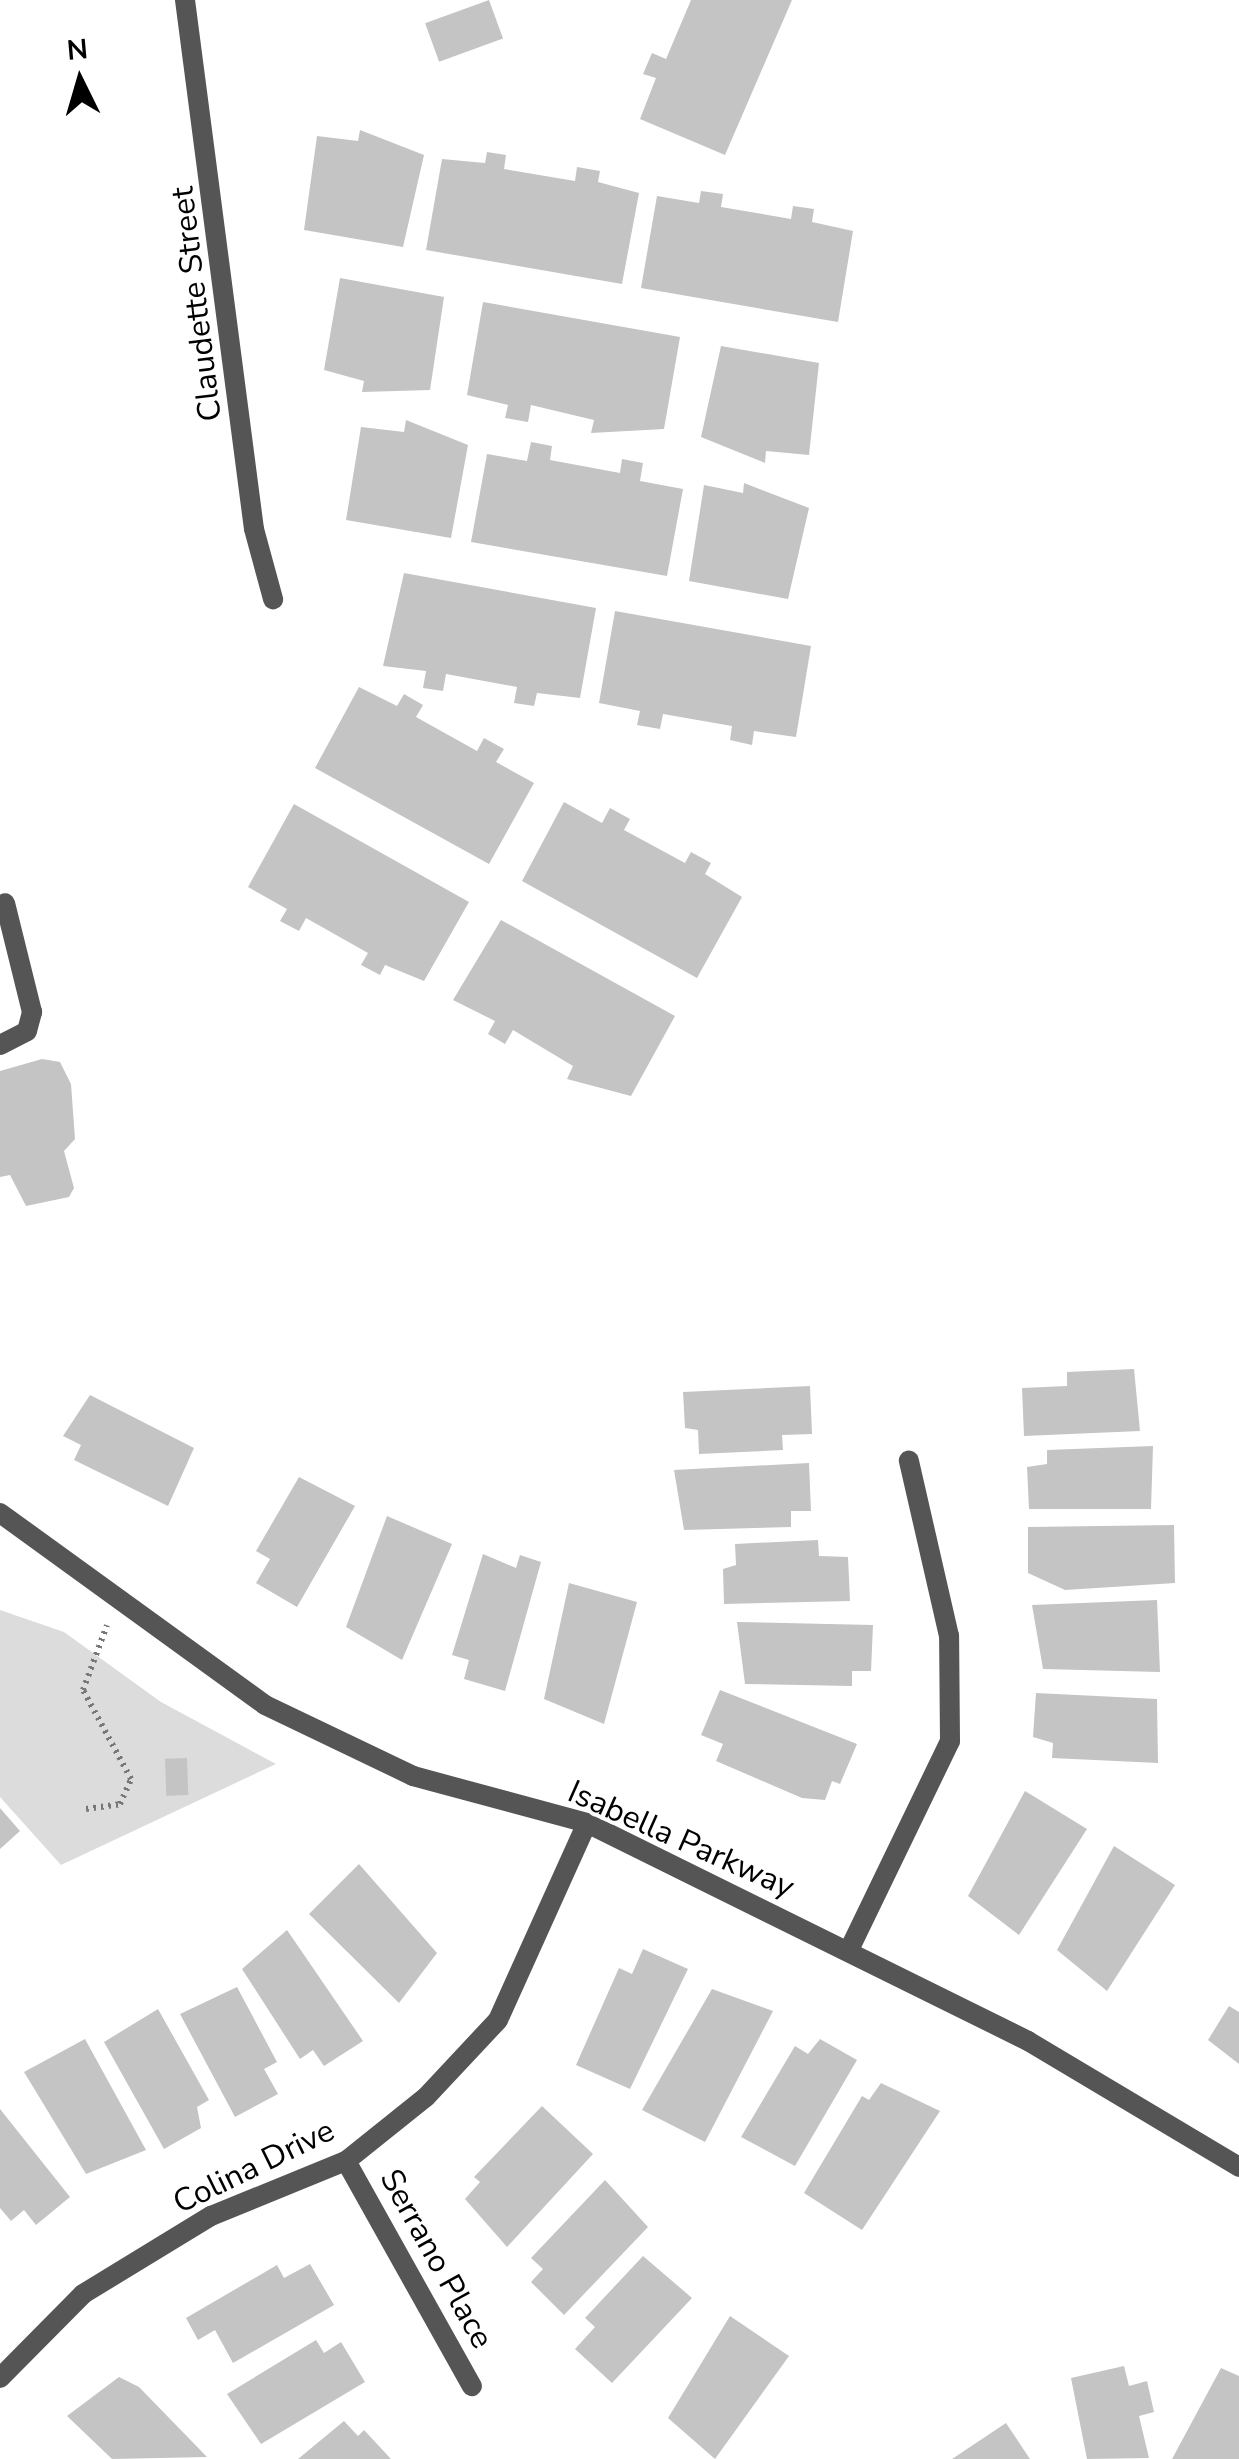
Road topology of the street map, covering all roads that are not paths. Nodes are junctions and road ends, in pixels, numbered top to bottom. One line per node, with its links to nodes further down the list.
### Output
1 (185, 0): 2 (street, Claudette Street)
2 (273, 600)
3 (5, 903): 4 (street)
4 (0, 1045)
5 (909, 1461): 8 (street)
6 (3, 1522): 7 (street, Isabella Parkway)
7 (587, 1824): 8 (street, Isabella Parkway); 9 (street, Colina Drive)
8 (850, 1950): 10 (street, Isabella Parkway)
9 (346, 2160): 11 (street, Colina Drive); 12 (street, Serrano Place)
10 (1239, 2168)
11 (0, 2378)
12 (472, 2386)

